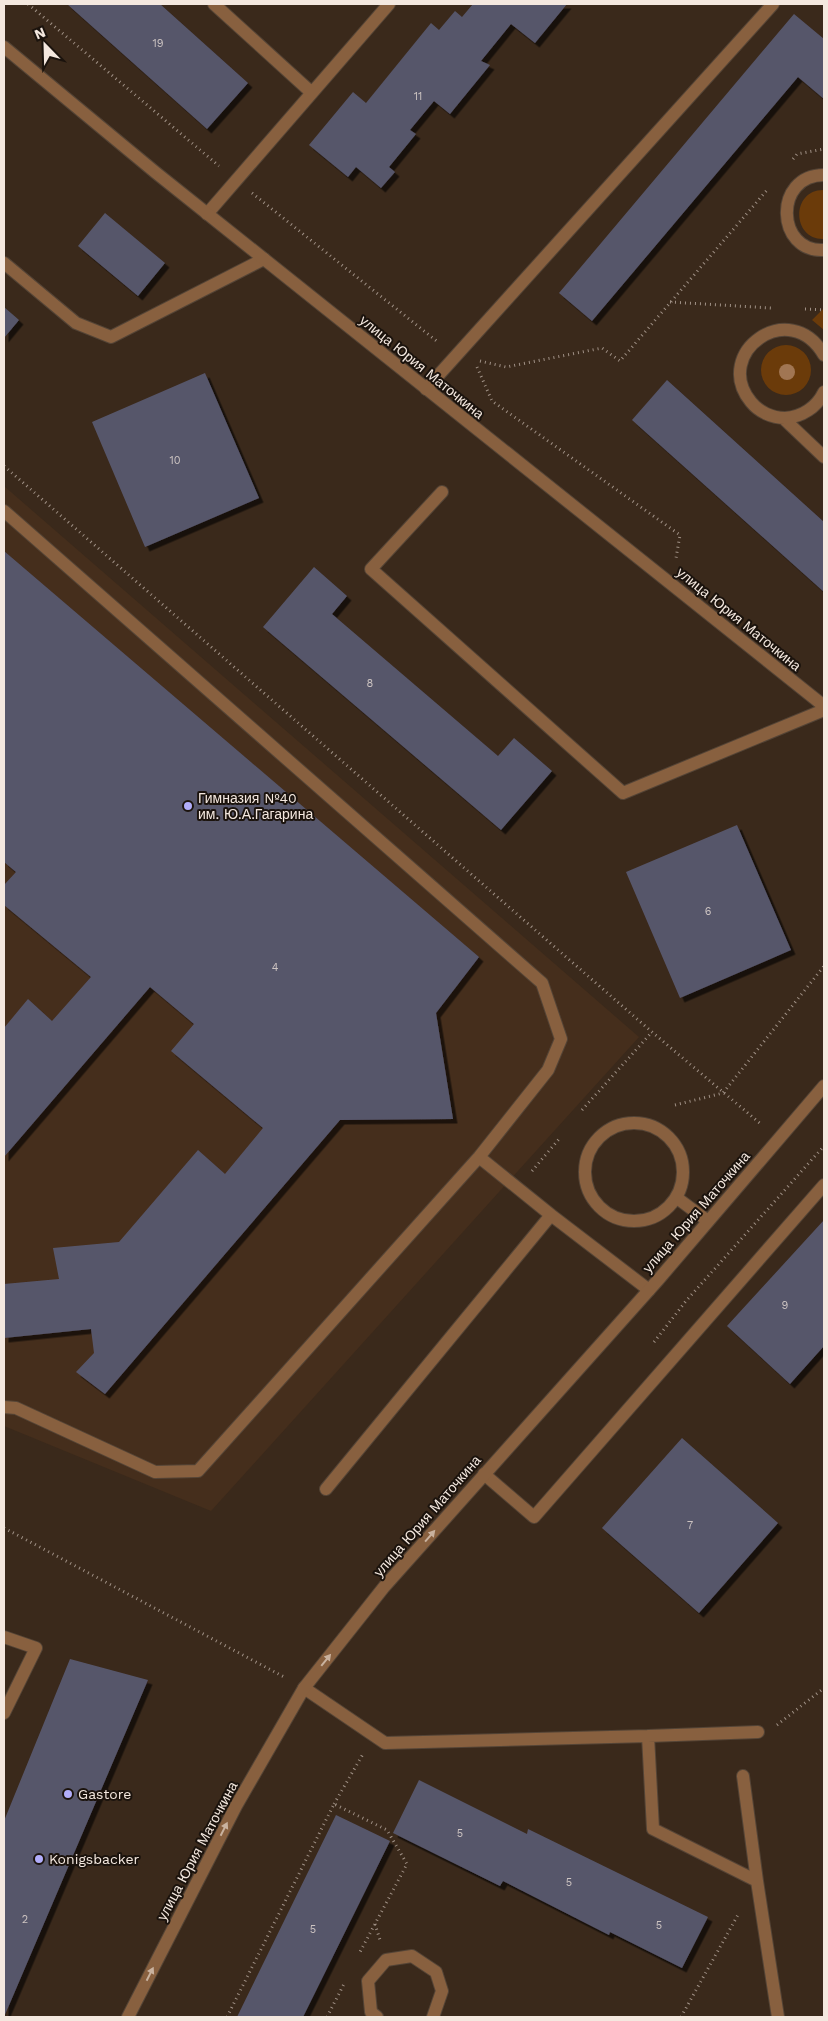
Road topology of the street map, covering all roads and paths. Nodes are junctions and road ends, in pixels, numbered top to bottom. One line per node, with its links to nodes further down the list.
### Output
1 (28, 4): 10 (path)
2 (214, 4): 6 (street)
3 (389, 4): 6 (street)
4 (773, 4): 21 (street)
5 (4, 47): 12 (street, улица Юрия Маточкина)
6 (312, 93): 10 (street)
7 (824, 149): 8 (path)
8 (791, 161)
9 (824, 175): 13 (street)
10 (236, 180): 12 (street); 21 (path)
11 (772, 183): 16 (path)
12 (207, 214): 14 (street, улица Юрия Маточкина)
13 (824, 250)
14 (264, 259): 15 (street); 22 (street, улица Юрия Маточкина)
15 (4, 263)
16 (670, 302): 17 (path); 29 (path)
17 (776, 308)
18 (795, 309): 19 (path)
19 (824, 310)
20 (824, 355): 24 (street)
21 (455, 356): 22 (street)
22 (426, 388): 30 (street, улица Юрия Маточкина)
23 (824, 392): 24 (street)
24 (783, 418): 25 (street)
25 (824, 457)
26 (4, 466): 32 (path)
27 (442, 492): 30 (street)
28 (4, 511): 40 (street)
29 (675, 563)
30 (824, 708)
31 (824, 966): 34 (path)
32 (652, 1032): 34 (path); 36 (path)
33 (824, 1086): 38 (street, улица Юрия Маточкина)
34 (723, 1093): 35 (path); 38 (path)
35 (675, 1105)
36 (582, 1110)
37 (559, 1139): 42 (path)
38 (778, 1139): 45 (street, улица Юрия Маточкина)
39 (824, 1146): 47 (path)
40 (479, 1157): 42 (street); 48 (street)
41 (824, 1185): 49 (street)
42 (517, 1188): 44 (street)
43 (677, 1198): 43 (street); 45 (street)
44 (551, 1215): 46 (street); 50 (street)
45 (708, 1221): 46 (street, улица Юрия Маточкина)
46 (649, 1290): 49 (street, улица Юрия Маточкина)
47 (653, 1343)
48 (4, 1407)
49 (484, 1474): 53 (street, улица Юрия Маточкина, one-way to 49)
50 (326, 1489)
51 (4, 1528): 53 (path)
52 (4, 1638): 55 (street)
53 (304, 1688): 58 (street); 65 (street, улица Юрия Маточкина, one-way to 53)
54 (824, 1688): 56 (path)
55 (4, 1713)
56 (774, 1727)
57 (758, 1732): 59 (street)
58 (374, 1735): 59 (street); 61 (path)
59 (648, 1736): 62 (street)
60 (743, 1776): 62 (street)
61 (334, 1804): 63 (path); 66 (path)
62 (757, 1880): 70 (path); 71 (street)
63 (358, 1958)
64 (349, 1975): 67 (path)
65 (128, 2017)
66 (227, 2017)
67 (327, 2017)
68 (377, 2017): 69 (street)
69 (433, 2017)
70 (681, 2017)
71 (778, 2017)

